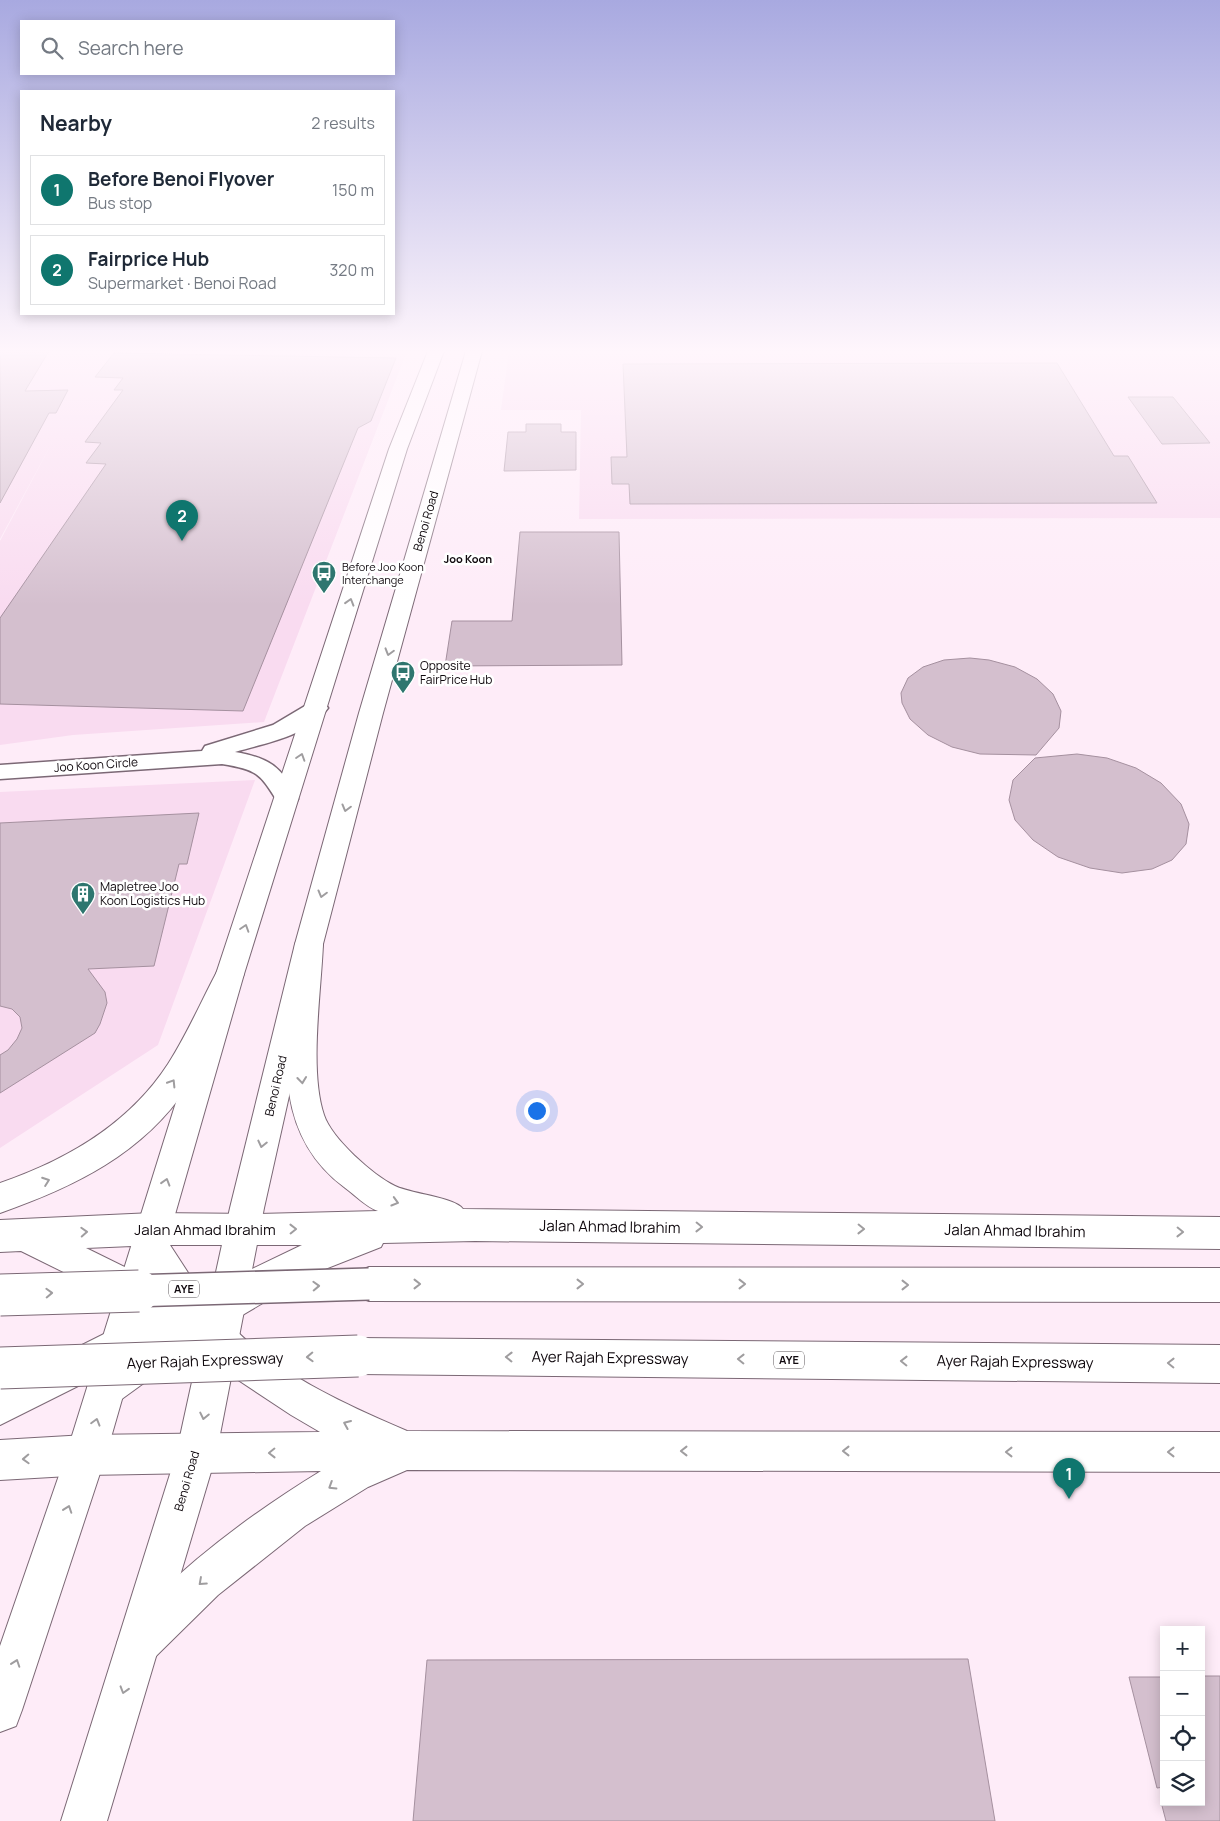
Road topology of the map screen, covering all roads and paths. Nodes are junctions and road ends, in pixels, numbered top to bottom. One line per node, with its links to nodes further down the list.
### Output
1 (403, 436): 3 (main road, one-way to 1)
2 (454, 436): 7 (main road, Benoi Road, one-way to 7)
3 (317, 708): 4 (street, Joo Koon Circle); 6 (main road, one-way to 3)
4 (192, 759): 5 (street, Joo Koon Circle); 6 (street, Joo Koon Circle)
5 (0, 772)
6 (287, 799): 8 (main road, one-way to 6)
7 (309, 944): 10 (main road, one-way to 10); 12 (main road, Benoi Road, one-way to 12)
8 (230, 974): 9 (main road, one-way to 8); 15 (main road, one-way to 8)
9 (0, 1198)
10 (475, 1225): 11 (main road, Jalan Ahmad Ibrahim); 13 (main road, Jalan Ahmad Ibrahim, one-way to 13)
11 (399, 1227): 12 (main road, Jalan Ahmad Ibrahim, one-way to 11); 19 (main road)
12 (244, 1230): 15 (main road, Jalan Ahmad Ibrahim); 19 (main road, Benoi Road)
13 (1220, 1233)
14 (12, 1235): 15 (main road, Jalan Ahmad Ibrahim, one-way to 15); 17 (main road)
15 (150, 1235): 17 (main road); 19 (main road)
16 (1220, 1285): 18 (main road, AYE, one-way to 16, bridge)
17 (134, 1290): 19 (main road); 20 (main road)
18 (0, 1295)
19 (203, 1313): 20 (main road); 23 (main road); 25 (main road, one-way to 19); 28 (main road, Benoi Road, one-way to 28)
20 (117, 1347): 23 (main road); 24 (main road)
21 (1220, 1364): 22 (main road, Ayer Rajah Expressway / AYE, one-way to 22, bridge)
22 (0, 1368)
23 (106, 1388): 27 (main road, one-way to 23)
24 (0, 1406)
25 (408, 1450): 26 (main road, one-way to 25); 28 (main road, one-way to 28); 30 (main road, one-way to 30)
26 (1220, 1452)
27 (86, 1455): 28 (main road); 29 (main road, one-way to 29); 31 (main road, one-way to 27)
28 (196, 1455): 30 (main road, Benoi Road)
29 (0, 1460)
30 (139, 1643): 32 (main road, Benoi Road, one-way to 32)
31 (0, 1710)
32 (84, 1821)

